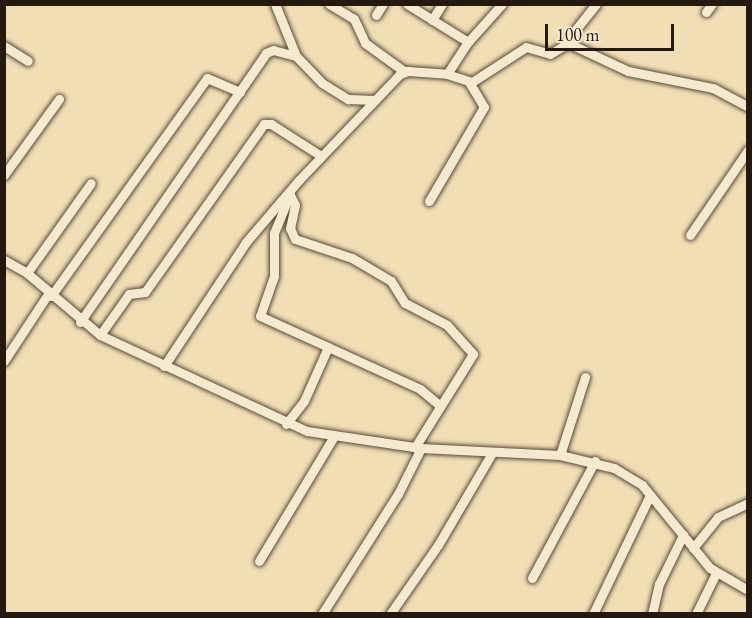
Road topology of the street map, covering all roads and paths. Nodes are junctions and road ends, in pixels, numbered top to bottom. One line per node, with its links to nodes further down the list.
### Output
1 (275, 4): 13 (street)
2 (329, 4): 15 (street)
3 (383, 4): 8 (street)
4 (407, 4): 9 (street)
5 (442, 4): 9 (street)
6 (502, 4): 10 (street)
7 (596, 4): 11 (street)
8 (376, 15)
9 (432, 20): 10 (street)
10 (468, 42): 16 (street)
11 (565, 44): 17 (street); 21 (street)
12 (4, 46): 14 (street)
13 (296, 57): 18 (street); 20 (street)
14 (28, 61)
15 (405, 72): 16 (street); 20 (street)
16 (447, 75): 17 (street)
17 (469, 82): 27 (street)
18 (240, 92): 31 (street); 32 (street)
19 (59, 99): 24 (street)
20 (375, 100): 23 (street)
21 (747, 107)
22 (747, 150): 28 (street)
23 (321, 156): 26 (street); 33 (street)
24 (4, 175)
25 (91, 183): 30 (street)
26 (291, 191): 34 (street); 36 (street); 38 (street)
27 (429, 201)
28 (690, 235)
29 (4, 260): 30 (street)
30 (27, 273): 31 (street)
31 (49, 295): 32 (street); 35 (street)
32 (80, 322): 33 (street)
33 (100, 335): 36 (street)
34 (328, 347): 38 (street); 39 (street)
35 (6, 356)
36 (164, 366): 39 (street)
37 (585, 377): 43 (street)
38 (439, 405): 41 (street)
39 (286, 424): 40 (street)
40 (334, 436): 41 (street); 49 (street)
41 (418, 447): 42 (street); 53 (street)
42 (492, 453): 43 (street); 54 (street)
43 (560, 455): 44 (street)
44 (595, 461): 45 (street); 51 (street)
45 (650, 495): 47 (street); 55 (street)
46 (747, 503): 48 (street)
47 (683, 535): 48 (street); 56 (street)
48 (693, 548): 50 (street)
49 (259, 561)
50 (716, 573): 52 (street); 57 (street)
51 (532, 578)
52 (747, 590)
53 (322, 614)
54 (390, 614)
55 (594, 614)
56 (652, 614)
57 (696, 614)

